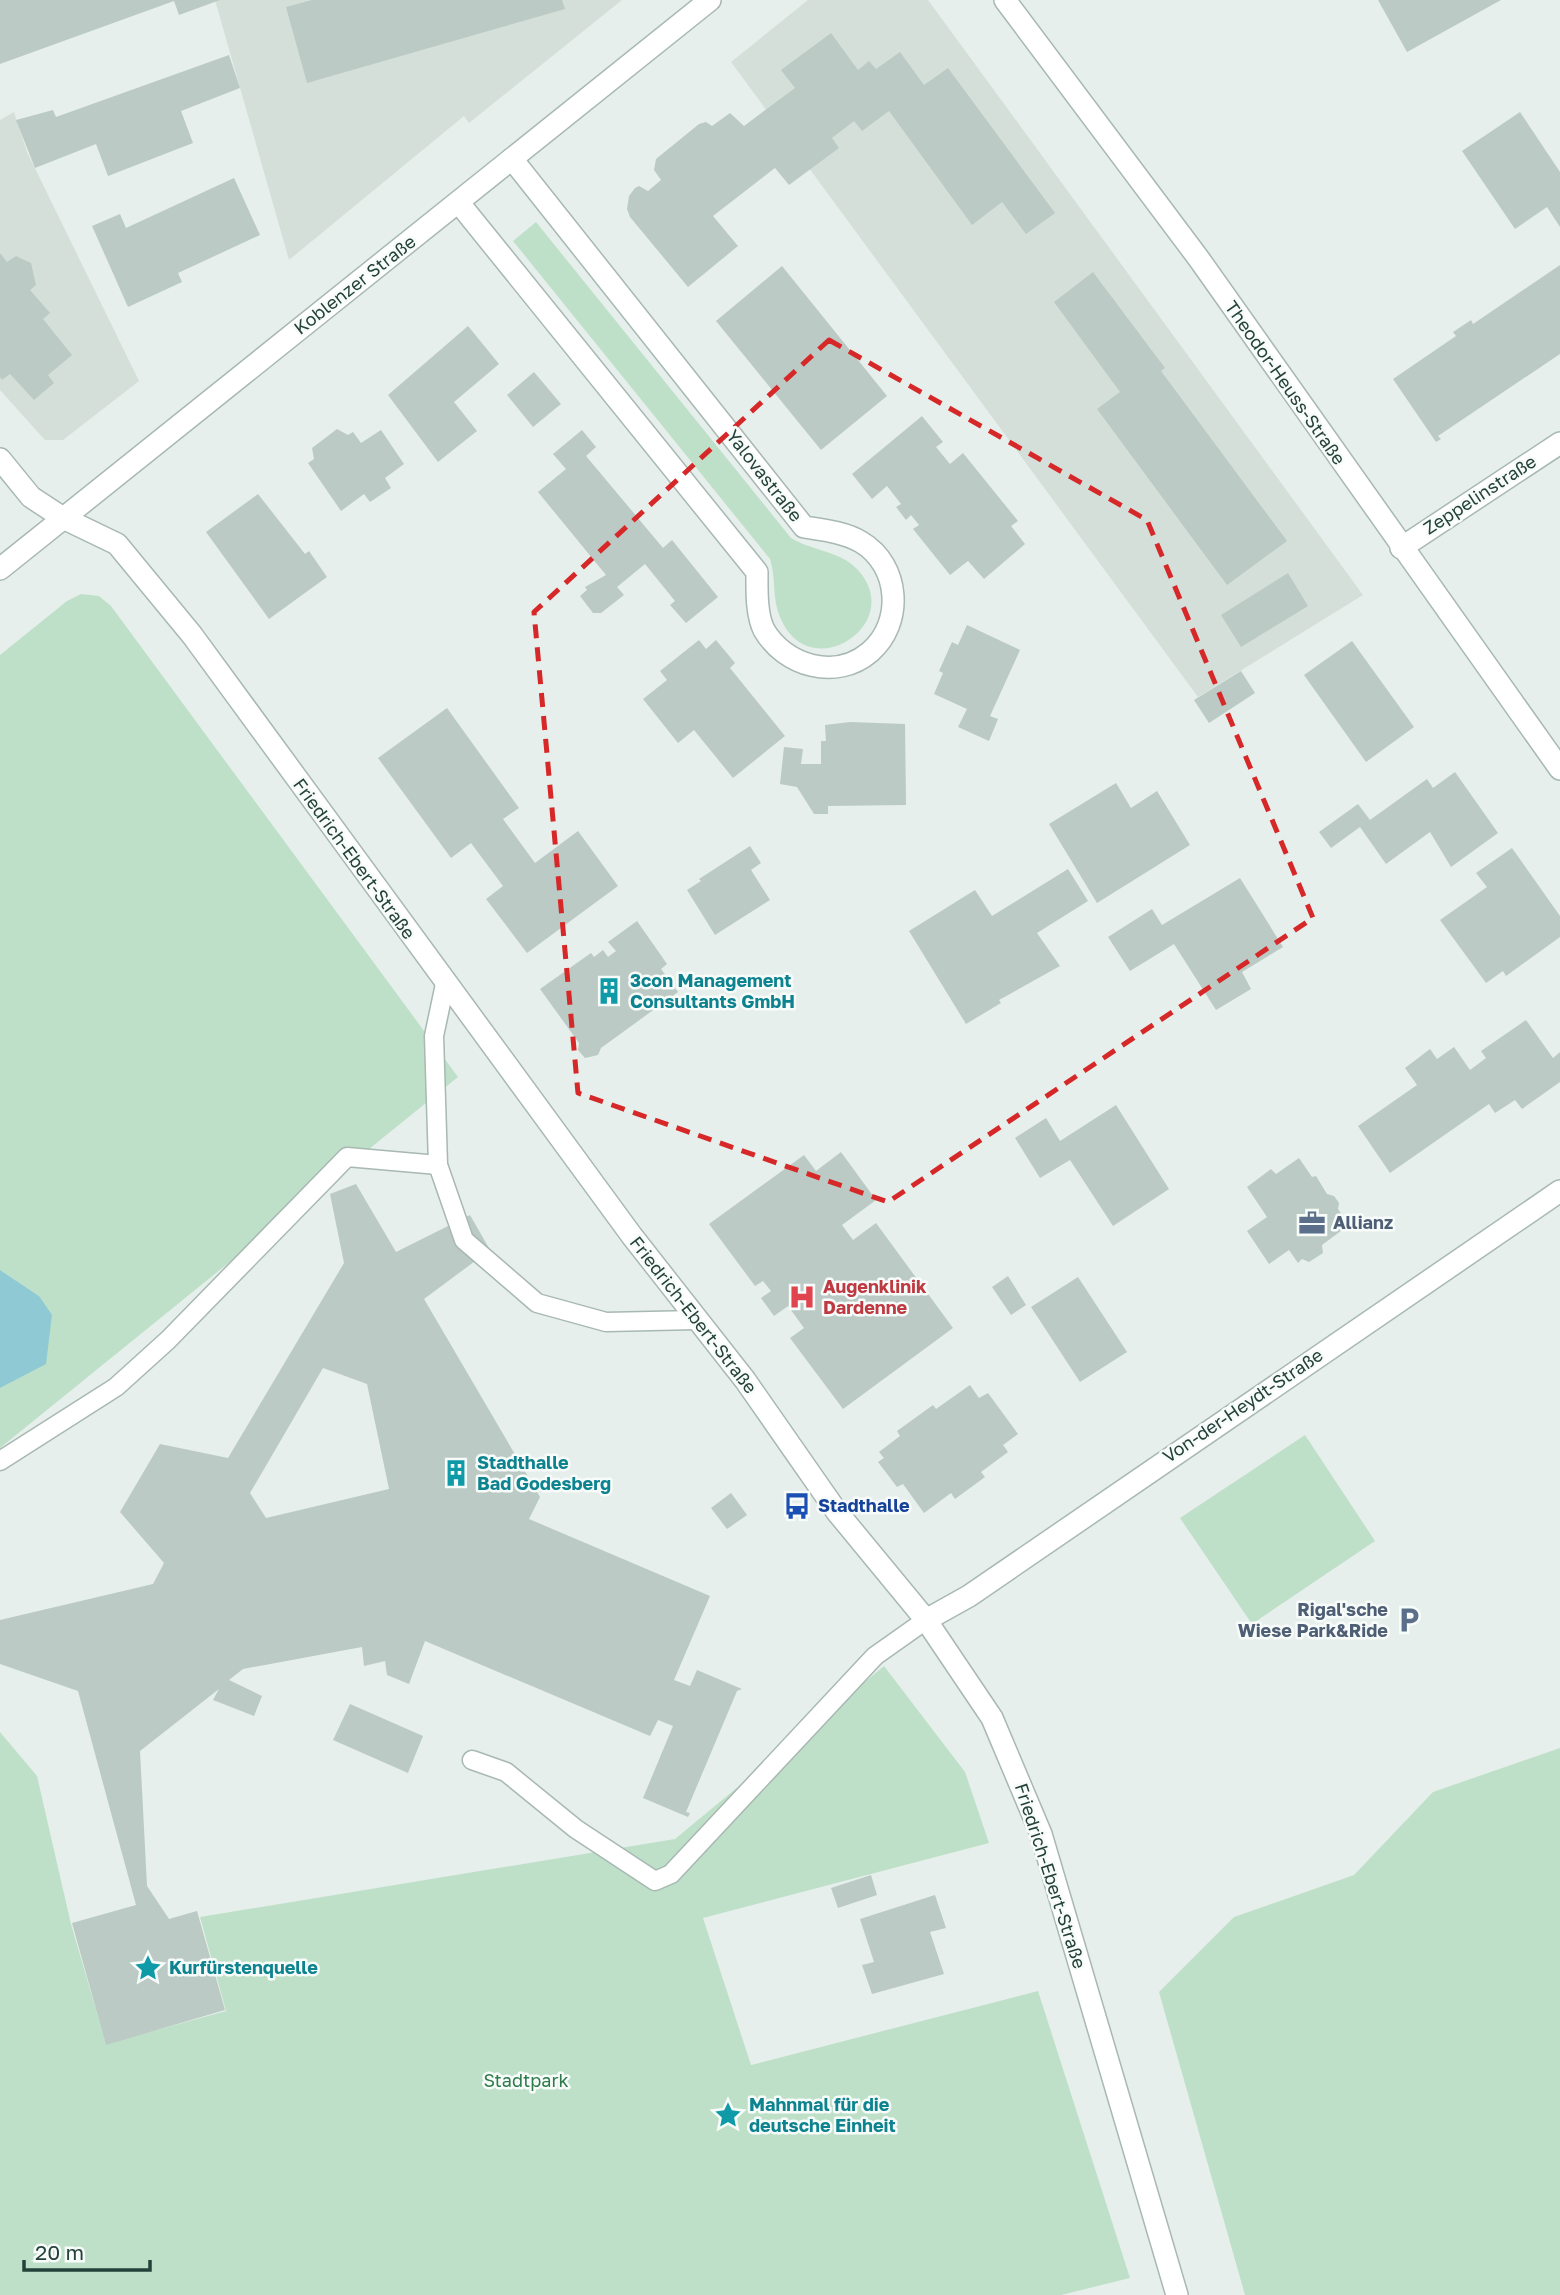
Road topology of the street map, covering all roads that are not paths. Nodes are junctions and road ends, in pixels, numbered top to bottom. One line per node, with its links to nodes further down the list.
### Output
1 (710, 0): 3 (street, Koblenzer Straße)
2 (1005, 0): 8 (street, Theodor-Heuss-Straße)
3 (512, 159): 4 (street, Koblenzer Straße); 4 (street, Yalovastraße)
4 (459, 203): 7 (street, Koblenzer Straße)
5 (1560, 443): 8 (street, Zeppelinstraße)
6 (0, 459): 7 (street, Friedrich-Ebert-Straße)
7 (63, 518): 9 (street, Koblenzer Straße); 11 (street, Friedrich-Ebert-Straße)
8 (1401, 548): 10 (street, Theodor-Heuss-Straße)
9 (0, 569)
10 (1560, 769)
11 (445, 984): 12 (lane); 14 (street, Friedrich-Ebert-Straße)
12 (438, 1164): 14 (lane); 15 (lane)
13 (1560, 1191): 16 (street, Von-der-Heydt-Straße)
14 (696, 1320): 16 (street, Friedrich-Ebert-Straße)
15 (0, 1461)
16 (926, 1620): 17 (lane); 18 (street, Friedrich-Ebert-Straße)
17 (472, 1760)
18 (1177, 2295)

